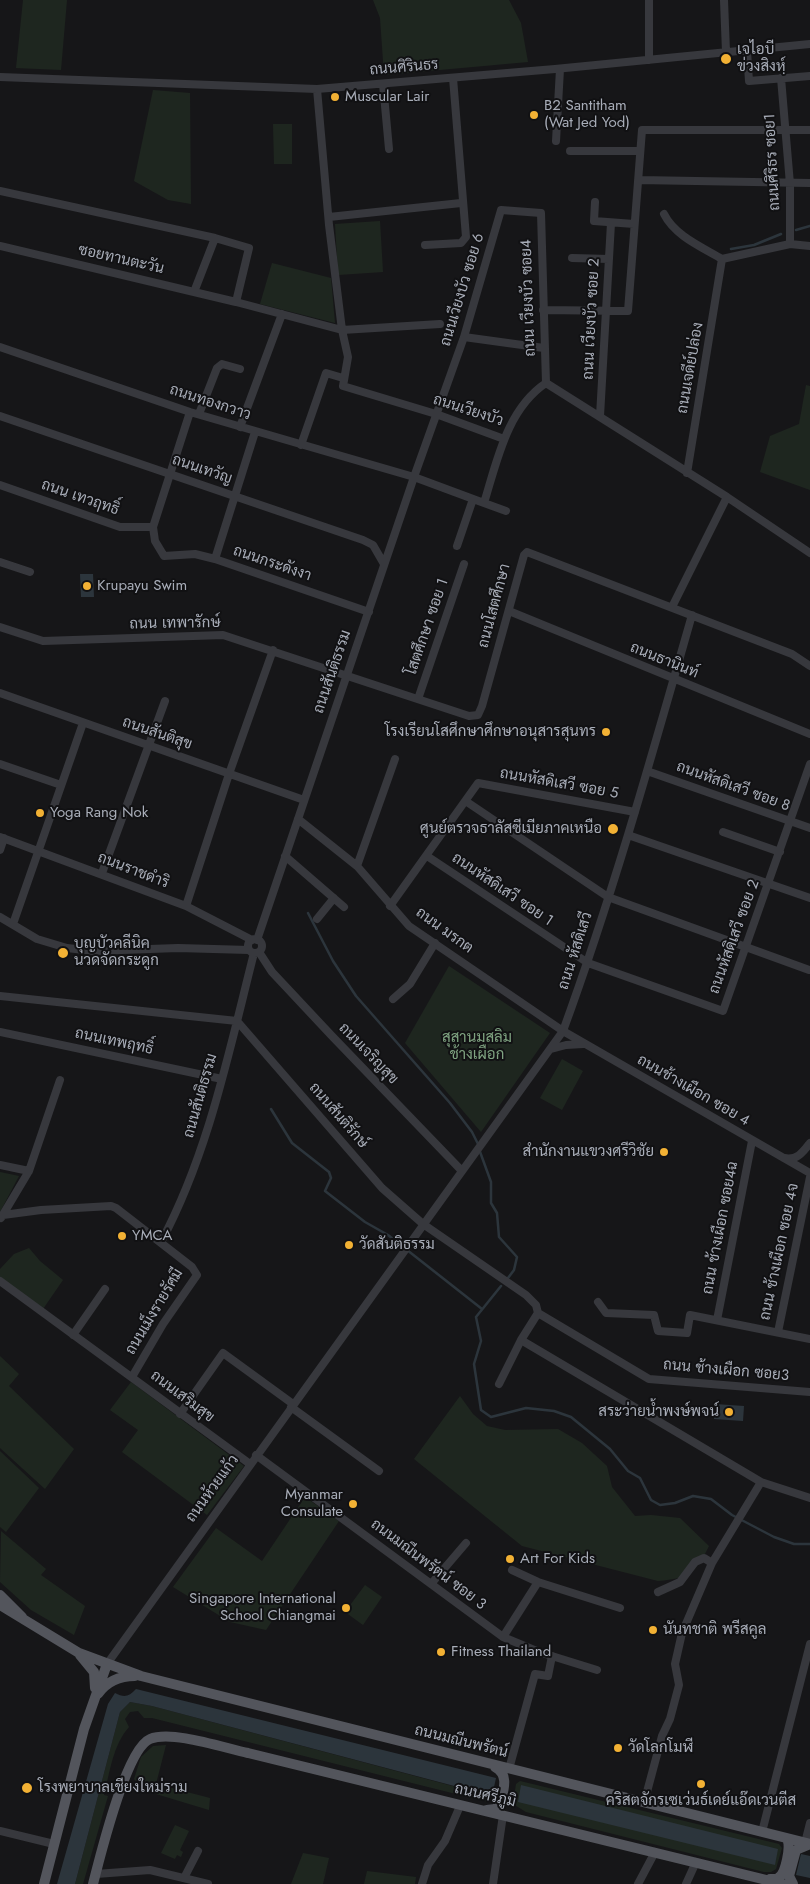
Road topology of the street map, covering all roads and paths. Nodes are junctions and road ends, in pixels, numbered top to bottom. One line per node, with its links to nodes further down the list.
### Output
1 (649, 0): 6 (street)
2 (724, 0): 5 (street)
3 (810, 44): 4 (street, ถนนศิรินธร)
4 (747, 51): 5 (street, ถนนศิรินธร); 11 (street)
5 (726, 52): 6 (street, ถนนศิรินธร)
6 (649, 60): 7 (street, ถนนศิรินธร)
7 (560, 69): 10 (street, ถนนศิรินธร); 16 (street)
8 (810, 76): 11 (street)
9 (0, 77): 13 (street, ถนนศิรินธร)
10 (453, 78): 12 (street, ถนนศิรินธร); 25 (street)
11 (781, 78): 14 (street, ถนนศิริธร ซอย1)
12 (383, 84): 13 (street, ถนนศิรินธร); 17 (street)
13 (317, 89): 28 (street)
14 (786, 130): 15 (street); 19 (street); 22 (street, ถนนศิริธร ซอย1)
15 (810, 130)
16 (556, 141)
17 (388, 149)
18 (570, 151): 19 (street)
19 (640, 151): 20 (street)
20 (639, 180): 22 (street); 30 (street)
21 (810, 183): 22 (street)
22 (790, 184): 32 (street, ถนนศิริธร ซอย1)
23 (0, 190): 31 (street)
24 (596, 202): 29 (street)
25 (462, 203): 28 (street); 33 (street)
26 (541, 213): 42 (street, ถนน เวียงบัว ซอย4); 46 (street, ถนนเวียงบัว ซอย 6)
27 (664, 214): 37 (street)
28 (329, 217): 45 (street)
29 (611, 223): 30 (street); 38 (street, ถนน เวียงบัว ซอย 2)
30 (634, 224): 41 (street)
31 (215, 238): 39 (street); 40 (street)
32 (790, 244): 35 (street); 37 (street)
33 (425, 245)
34 (0, 246): 39 (street, ซอยทานตะวัน)
35 (810, 246)
36 (572, 258): 38 (street)
37 (722, 259): 61 (street, ถนนเจดีย์ปล่อง)
38 (609, 260): 41 (street, ถนน เวียงบัว ซอย 2)
39 (194, 292): 40 (street, ซอยทานตะวัน)
40 (236, 302): 43 (street, ซอยทานตะวัน)
41 (606, 309): 42 (street); 56 (street, ถนน เวียงบัว ซอย 2)
42 (543, 310): 48 (street, ถนน เวียงบัว ซอย4)
43 (282, 314): 45 (street, ซอยทานตะวัน); 57 (street)
44 (440, 324): 45 (street, ซอยทานตะวัน)
45 (342, 330): 50 (street)
46 (464, 337): 48 (street); 54 (street, ถนนเวียงบัว ซอย 6)
47 (0, 347): 52 (street, ถนนทองกวาว)
48 (544, 348): 51 (street, ถนน เวียงบัว ซอย4)
49 (240, 369): 53 (street)
50 (343, 378): 54 (street, ถนนเวียงบัว); 60 (street)
51 (546, 383): 56 (street); 59 (street, ถนนเวียงบัว)
52 (190, 412): 53 (street, ถนนทองกวาว); 62 (street)
53 (200, 414): 57 (street, ถนนทองกวาว)
54 (436, 414): 59 (street, ถนนเวียงบัว); 63 (street, ถนนสันติธรรม)
55 (0, 416): 62 (street, ถนนเทวัญ)
56 (600, 416): 61 (street)
57 (240, 427): 58 (street, ถนนทองกวาว)
58 (255, 432): 60 (street, ถนนทองกวาว); 65 (street)
59 (504, 439): 68 (street)
60 (301, 445): 63 (street, ถนนทองกวาว)
61 (687, 473): 66 (street)
62 (170, 474): 65 (street, ถนนเทวัญ); 70 (street)
63 (414, 477): 67 (street, ถนนทองกวาว); 75 (street, ถนนสันติธรรม)
64 (0, 485): 70 (street, ถนน เทวฤทธิ์)
65 (234, 496): 73 (street); 75 (street, ถนนเทวัญ)
66 (727, 497): 72 (street); 78 (street)
67 (474, 499): 68 (street, ถนนทองกวาว); 71 (street)
68 (484, 503): 69 (street, ถนนทองกวาว)
69 (506, 511)
70 (153, 527): 73 (street, ถนนกระดังงา)
71 (457, 546)
72 (810, 553)
73 (215, 559): 80 (street, ถนนกระดังงา)
74 (0, 562): 77 (street)
75 (384, 564): 80 (street, ถนนสันติธรรม)
76 (464, 564): 88 (street, โสตศึกษา ซอย 1)
77 (30, 572)
78 (672, 607): 79 (street, ถนนโสตศึกษา); 81 (street, ถนนโสตศึกษา)
79 (509, 611): 86 (street, ถนนธานินท์); 88 (street, ถนนโสตศึกษา)
80 (368, 612): 85 (street, ถนนสันติธรรม)
81 (692, 615): 84 (street, ถนนโสตศึกษา); 86 (street, ถนน หัสดิเสวี)
82 (0, 626): 83 (street, ถนน เทพารักษ์)
83 (273, 650): 85 (street, ถนน เทพารักษ์); 97 (street)
84 (810, 666)
85 (347, 676): 88 (street, ถนนโสตศึกษา); 99 (street, ถนนสันติธรรม)
86 (674, 680): 91 (street, ถนนธานินท์); 96 (street, ถนน หัสดิเสวี)
87 (0, 693): 90 (street, ถนนสันติสุข)
88 (418, 700)
89 (165, 701): 92 (street)
90 (83, 722): 92 (street, ถนนสันติสุข); 98 (street)
91 (810, 734)
92 (148, 745): 97 (street, ถนนสันติสุข); 114 (street)
93 (395, 759): 113 (street)
94 (0, 764): 98 (street)
95 (810, 764): 103 (street, ถนนหัสดิเสวี ซอย 2)
96 (648, 771): 101 (street, ถนน หัสดิเสวี); 103 (street, ถนนหัสดิเสวี ซอย 8)
97 (229, 774): 99 (street, ถนนสันติสุข); 119 (street)
98 (61, 785): 109 (street)
99 (304, 800): 102 (street, ถนนสันติธรรม)
100 (467, 802): 101 (street, ถนนหัสดิเสวี ซอย 5); 112 (street); 116 (street)
101 (635, 812): 106 (street, ถนน หัสดิเสวี)
102 (298, 819): 111 (street, ถนนสันติธรรม); 113 (street, ถนน มรกต)
103 (791, 822): 104 (street, ถนนหัสดิเสวี ซอย 8); 110 (street, ถนนหัสดิเสวี ซอย 2)
104 (810, 828)
105 (723, 832): 110 (street)
106 (628, 835): 115 (street); 116 (street, ถนน หัสดิเสวี)
107 (2, 837): 108 (street); 109 (street, ถนนราชดำริ)
108 (0, 850)
109 (39, 851): 114 (street, ถนนราชดำริ); 124 (street)
110 (780, 852): 115 (street, ถนนหัสดิเสวี ซอย 2)
111 (285, 856): 117 (street); 125 (street, ถนนสันติธรรม)
112 (427, 856): 120 (street); 129 (street, ถนนหัสดิเสวี ซอย 1)
113 (357, 866): 120 (street, ถนน มรกต)
114 (102, 873): 119 (street, ถนนราชดำริ)
115 (768, 884): 118 (street); 127 (street, ถนนหัสดิเสวี ซอย 2)
116 (608, 897): 127 (street); 129 (street, ถนน หัสดิเสวี)
117 (334, 898): 121 (street); 123 (street)
118 (810, 898)
119 (186, 906): 125 (street, ถนนราชดำริ)
120 (390, 906): 126 (street, ถนน มรกต)
121 (344, 907)
122 (0, 917): 124 (street)
123 (316, 919)
124 (13, 924): 128 (street)
125 (254, 940): 128 (street, ถนนสันติธรรม); 128 (street)
126 (435, 943): 132 (street); 134 (street, ถนน มรกต)
127 (746, 947): 129 (street, ถนนหัสดิเสวี ซอย 2); 130 (street)
128 (254, 952): 133 (street, ถนนสันติธรรม); 145 (street, ถนนเจริญสุข)
129 (588, 963): 134 (street, ถนน หัสดิเสวี)
130 (809, 970)
131 (0, 996): 133 (street)
132 (392, 999)
133 (237, 1021): 138 (street, ถนนสันติธรรม); 149 (street, ถนนสันติรักษ์)
134 (563, 1031): 136 (street, ถนนช้างเผือก ซอย 4); 137 (street, ถนน หัสดิเสวี)
135 (0, 1032): 138 (street, ถนนเทพฤทธิ์)
136 (585, 1044): 137 (street); 140 (street, ถนนช้างเผือก ซอย 4)
137 (550, 1049): 145 (street, ถนน หัสดิเสวี)
138 (222, 1079): 150 (street, ถนนสันติธรรม)
139 (60, 1080): 144 (street)
140 (752, 1141): 142 (street, ถนนช้างเผือก ซอย 4); 156 (street, ถนน ช้างเผือก ซอย4ฉ)
141 (810, 1143): 142 (street)
142 (782, 1158): 146 (street, ถนนช้างเผือก ซอย 4)
143 (0, 1166): 144 (street)
144 (29, 1171): 148 (street)
145 (462, 1171): 149 (street, ถนน หัสดิเสวี)
146 (810, 1173)
147 (810, 1178): 157 (street, ถนน ช้างเผือก ซอย 4จ)
148 (1, 1217): 150 (street, ถนนเม็งรายรัศมี)
149 (422, 1224): 151 (street, ถนน หัสดิเสวี); 155 (street)
150 (161, 1242): 161 (street, ถนนเม็งรายรัศมี)
151 (402, 1254): 164 (street, ถนนห้วยแก้ว)
152 (0, 1281): 158 (street, ถนนเสริมสุข)
153 (105, 1290): 158 (street)
154 (598, 1302): 156 (street)
155 (538, 1313): 160 (street); 163 (street, ถนน ช้างเผือก ซอย3)
156 (717, 1320): 157 (street)
157 (778, 1332): 159 (street)
158 (73, 1335): 161 (street, ถนนเสริมสุข)
159 (810, 1339)
160 (521, 1340): 162 (street); 169 (street)
161 (132, 1376): 165 (street, ถนนเสริมสุข)
162 (498, 1384)
163 (810, 1392)
164 (292, 1406): 165 (street); 166 (street, ถนนห้วยแก้ว); 168 (street)
165 (180, 1414): 167 (street, ถนนเสริมสุข)
166 (256, 1455): 167 (street, ถนนห้วยแก้ว); 175 (street, ถนนมณีนพรัตน์ ซอย 3)
167 (250, 1464): 185 (street, ถนนห้วยแก้ว)
168 (379, 1470)
169 (760, 1482): 170 (street); 172 (street)
170 (810, 1496)
171 (466, 1542): 175 (street)
172 (712, 1564): 176 (street); 193 (street)
173 (512, 1570): 174 (street)
174 (538, 1582): 179 (street); 181 (street)
175 (431, 1584): 181 (street, ถนนมณีนพรัตน์ ซอย 3)
176 (658, 1592)
177 (0, 1595): 180 (main road)
178 (0, 1605): 180 (main road)
179 (620, 1608)
180 (23, 1618): 183 (main road)
181 (504, 1637): 184 (street, ถนนมณีนพรัตน์ ซอย 3)
182 (810, 1644): 198 (street)
183 (79, 1653): 185 (main road); 188 (main road)
184 (552, 1656): 186 (street, ถนนมณีนพรัตน์ ซอย 3); 190 (street)
185 (107, 1664): 187 (main road, ถนนมณีนพรัตน์); 188 (main road)
186 (597, 1670)
187 (141, 1676): 188 (main road); 189 (main road, ถนนมณีนพรัตน์)
188 (94, 1701): 199 (main road)
189 (492, 1765): 190 (main road, ถนนมณีนพรัตน์); 192 (main road)
190 (509, 1769): 191 (main road, ถนนมณีนพรัตน์)
191 (528, 1774): 192 (main road); 193 (main road, ถนนมณีนพรัตน์)
192 (507, 1781): 195 (main road)
193 (644, 1803): 198 (main road, ถนนมณีนพรัตน์)
194 (460, 1806): 195 (main road, ถนนศรีภูมิ); 205 (main road, ถนนศรีภูมิ); 209 (street)
195 (502, 1808): 202 (main road, ถนนศรีภูมิ); 210 (street)
196 (810, 1823): 200 (street)
197 (0, 1831): 199 (street)
198 (762, 1832): 200 (main road, ถนนมณีนพรัตน์)
199 (54, 1844): 207 (main road)
200 (800, 1845): 206 (main road)
201 (198, 1851): 204 (street)
202 (655, 1852): 203 (main road, ถนนศรีภูมิ); 211 (street)
203 (696, 1862): 206 (main road, ถนนศรีภูมิ); 212 (street)
204 (184, 1878): 205 (street); 208 (street)
205 (94, 1879)
206 (787, 1879)
207 (44, 1884)
208 (208, 1884)
209 (422, 1884)
210 (493, 1884)
211 (638, 1884)
212 (686, 1884)

